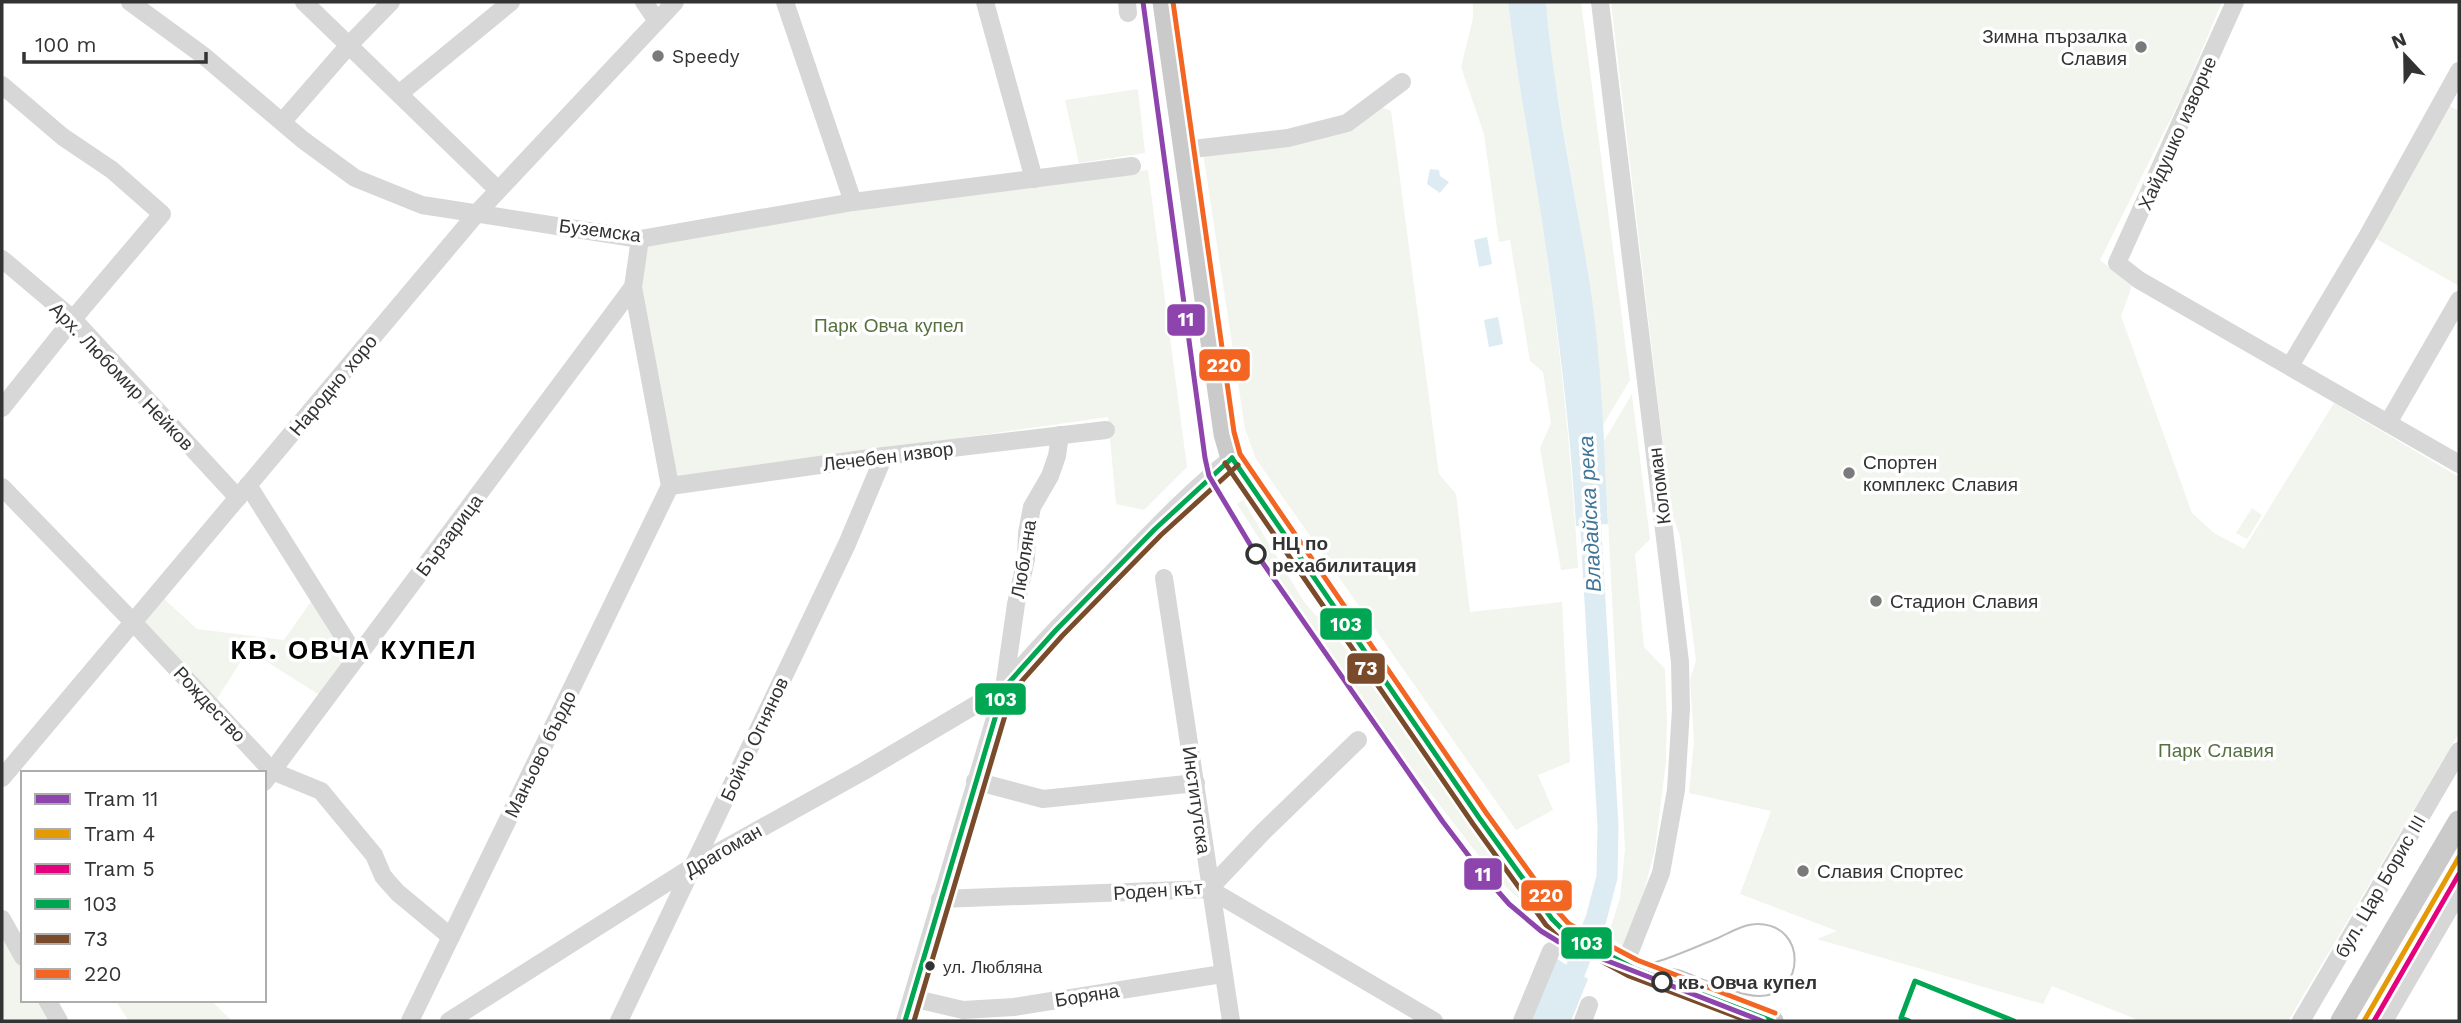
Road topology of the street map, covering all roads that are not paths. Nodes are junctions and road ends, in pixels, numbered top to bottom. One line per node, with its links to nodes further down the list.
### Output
1 (130, 2): 18 (street, Буземска)
2 (304, 2): 13 (street)
3 (391, 2): 13 (street)
4 (511, 2): 17 (street)
5 (644, 2): 12 (street)
6 (675, 2): 12 (street, Народно хоро)
7 (785, 2): 23 (street)
8 (985, 2): 21 (street)
9 (1164, 2): 19 (main road)
10 (1601, 2): 61 (street, Коломан)
11 (2235, 2): 30 (street, Хайдушко изворче)
12 (657, 21): 22 (street, Народно хоро)
13 (350, 44): 17 (street); 18 (street)
14 (2459, 71): 30 (street)
15 (1402, 82): 19 (street)
16 (2, 85): 29 (street)
17 (400, 93): 22 (street)
18 (283, 121): 24 (street, Буземска)
19 (1184, 150): 36 (main road)
20 (1132, 166): 21 (street, Буземска)
21 (1034, 179): 23 (street, Буземска)
22 (498, 190): 24 (street, Народно хоро)
23 (853, 202): 25 (street, Буземска)
24 (478, 212): 25 (street, Буземска); 40 (street, Народно хоро)
25 (640, 239): 27 (street)
26 (2, 259): 29 (street, Арх. Любомир Нейков)
27 (633, 288): 38 (street); 43 (street, Бързарица)
28 (2459, 300): 32 (street)
29 (73, 319): 31 (street); 40 (street, Арх. Любомир Нейков)
30 (2290, 366): 32 (street)
31 (2, 408)
32 (2388, 424): 37 (street)
33 (1106, 430): 34 (street, Лечебен извор)
34 (1060, 435): 35 (street, Лечебен извор); 44 (street, Любляна)
35 (884, 456): 38 (street, Лечебен извор); 53 (street, Бойчо Огнянов)
36 (1232, 458): 44 (street, Любляна); 61 (main road)
37 (2459, 464)
38 (670, 486): 58 (street, Маньово бърдо)
39 (2, 487): 42 (street, Рождество)
40 (243, 491): 42 (street, Народно хоро); 43 (street, Арх. Любомир Нейков)
41 (1164, 578): 51 (street, Институтска)
42 (133, 622): 47 (street, Рождество); 49 (street, Народно хоро)
43 (357, 658): 48 (street, Бързарица)
44 (1004, 688): 50 (street, Любляна); 53 (street, Драгоман)
45 (1358, 740): 54 (street, Роден кът)
46 (2459, 751): 75 (street, бул. Цар Борис III)
47 (263, 771)
48 (268, 777): 58 (street, Рождество)
49 (2, 778)
50 (975, 781): 51 (street); 56 (street, Любляна)
51 (1196, 783): 54 (street, Институтска)
52 (2459, 822): 76 (main road, бул. Цар Борис III)
53 (695, 865): 68 (street, Драгоман); 69 (street, Бойчо Огнянов)
54 (1209, 889): 56 (street, Роден кът); 62 (street, Институтска); 72 (street)
55 (2459, 892): 77 (street)
56 (940, 899): 63 (street, Любляна)
57 (2, 919): 60 (street)
58 (452, 937): 67 (street, Маньово бърдо)
59 (1551, 951): 73 (street)
60 (21, 953)
61 (1616, 959): 65 (main road)
62 (1222, 974): 63 (street, Боряна); 71 (street, Институтска)
63 (912, 998): 70 (street, Любляна)
64 (48, 1002): 66 (street)
65 (1736, 1018): 74 (main road)
66 (59, 1021)
67 (410, 1021)
68 (449, 1021)
69 (619, 1021)
70 (904, 1021)
71 (1231, 1021)
72 (1434, 1021)
73 (1522, 1021)
74 (1772, 1021)
75 (2301, 1021)
76 (2342, 1021)
77 (2384, 1021)

